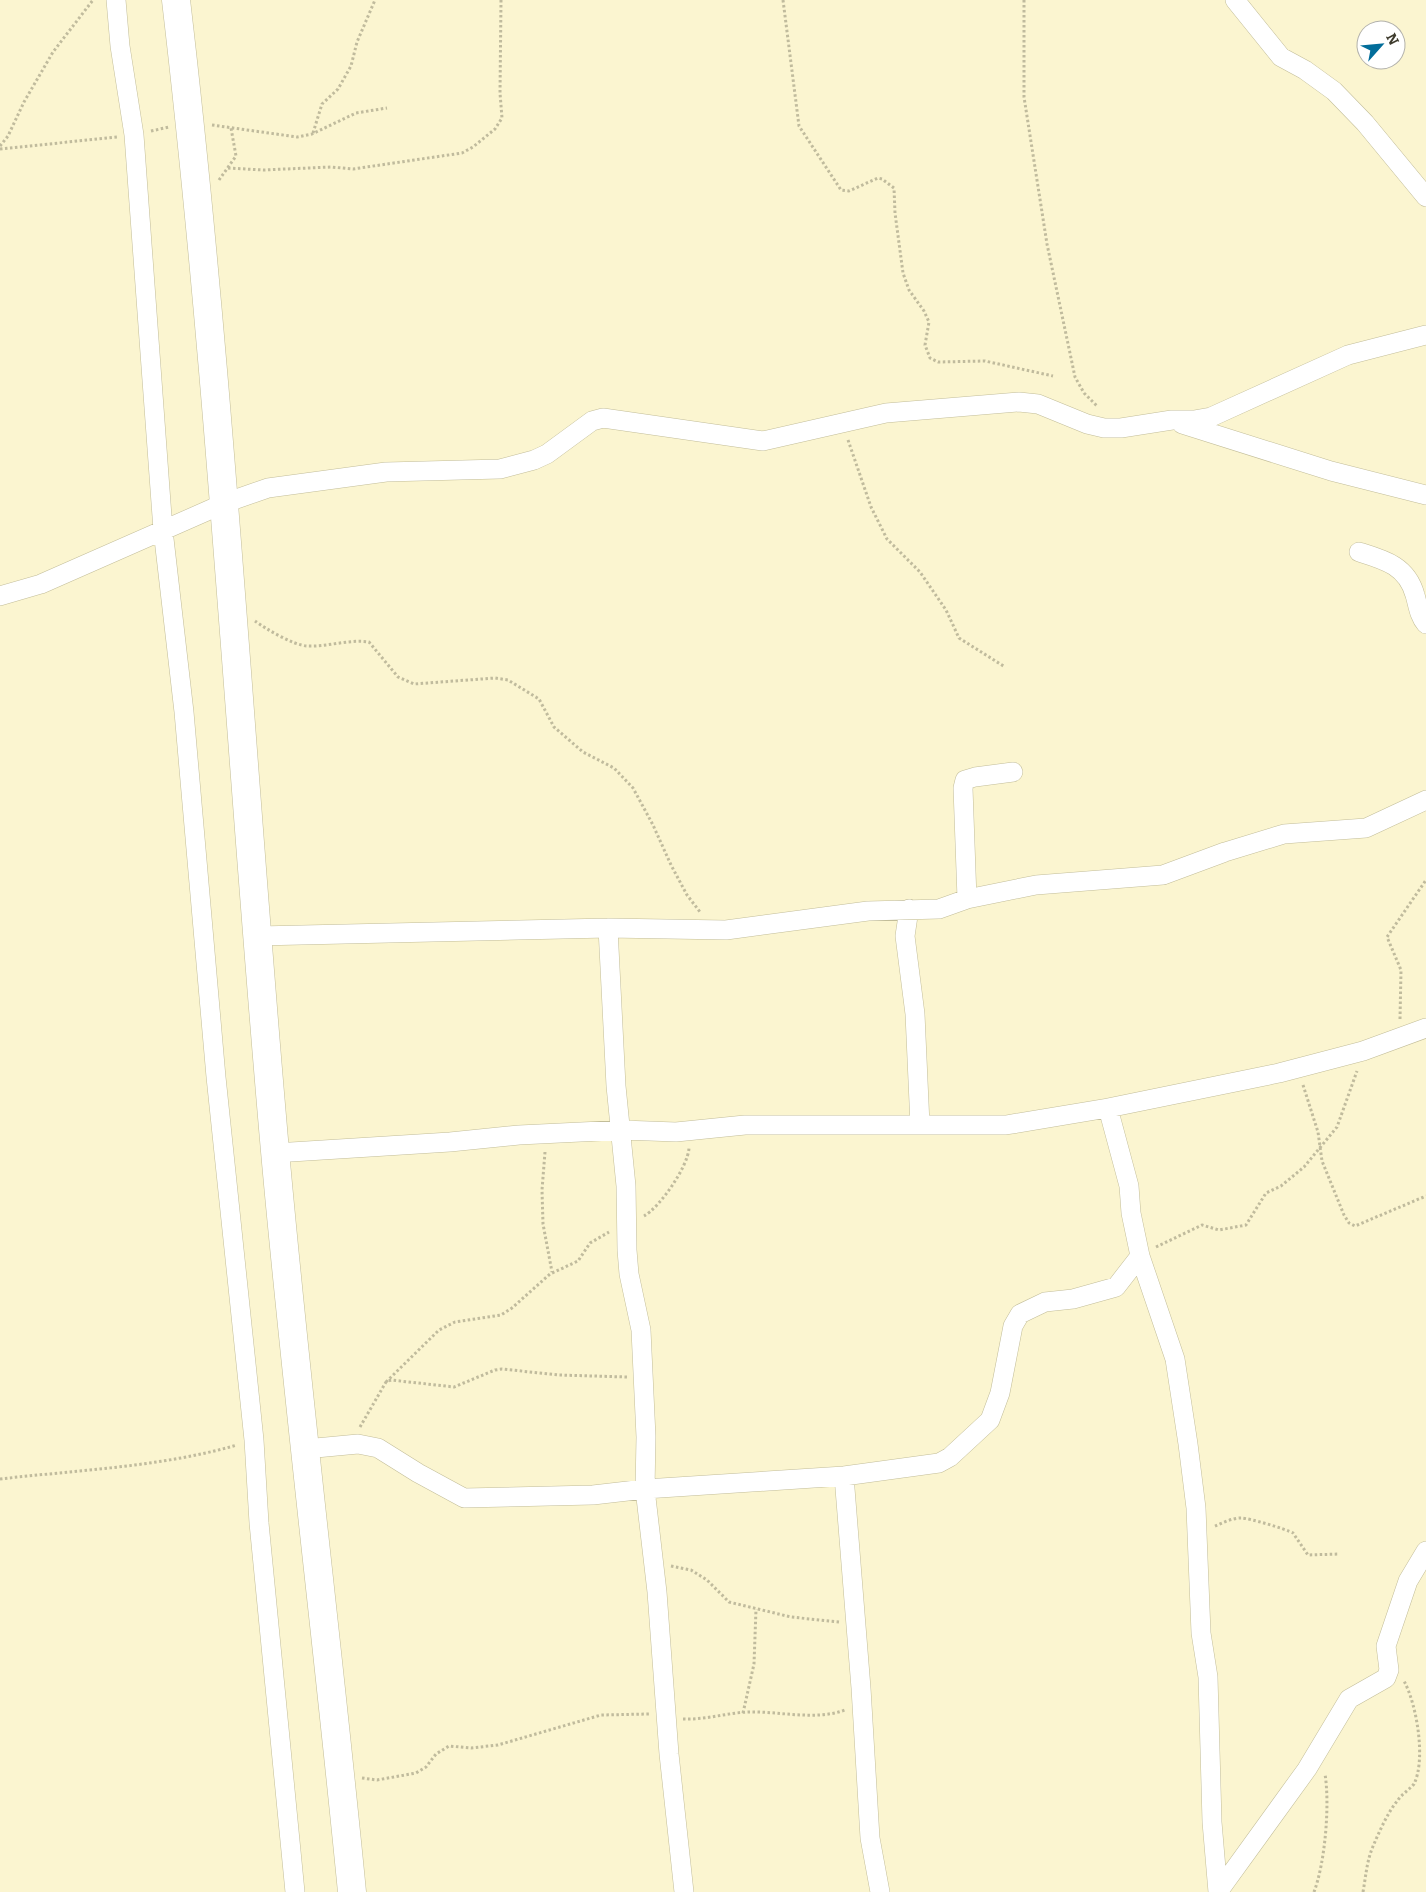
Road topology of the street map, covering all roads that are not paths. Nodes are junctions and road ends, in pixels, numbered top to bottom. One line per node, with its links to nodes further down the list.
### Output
1 (116, 0): 9 (street)
2 (176, 0): 8 (highway)
3 (1235, 0): 4 (street)
4 (1426, 197)
5 (1426, 335): 6 (street)
6 (1172, 420): 7 (street); 8 (street)
7 (1426, 495)
8 (225, 503): 9 (street); 18 (highway)
9 (163, 530): 11 (street); 29 (street)
10 (1359, 552): 12 (street)
11 (0, 596)
12 (1426, 624)
13 (1013, 772): 15 (street)
14 (1426, 800): 15 (street)
15 (967, 899): 16 (street)
16 (909, 909): 17 (street); 21 (street)
17 (608, 928): 18 (street); 22 (street)
18 (258, 936): 23 (highway)
19 (1426, 1028): 20 (street)
20 (1108, 1108): 21 (street); 24 (street)
21 (920, 1126): 22 (street)
22 (622, 1130): 23 (street); 27 (street)
23 (275, 1153): 25 (highway)
24 (1140, 1256): 26 (street); 28 (street)
25 (305, 1449): 27 (street); 30 (highway)
26 (844, 1476): 27 (street); 32 (street)
27 (645, 1489): 31 (street)
28 (1426, 1551)
29 (295, 1892)
30 (352, 1892)
31 (684, 1892)
32 (880, 1892)

